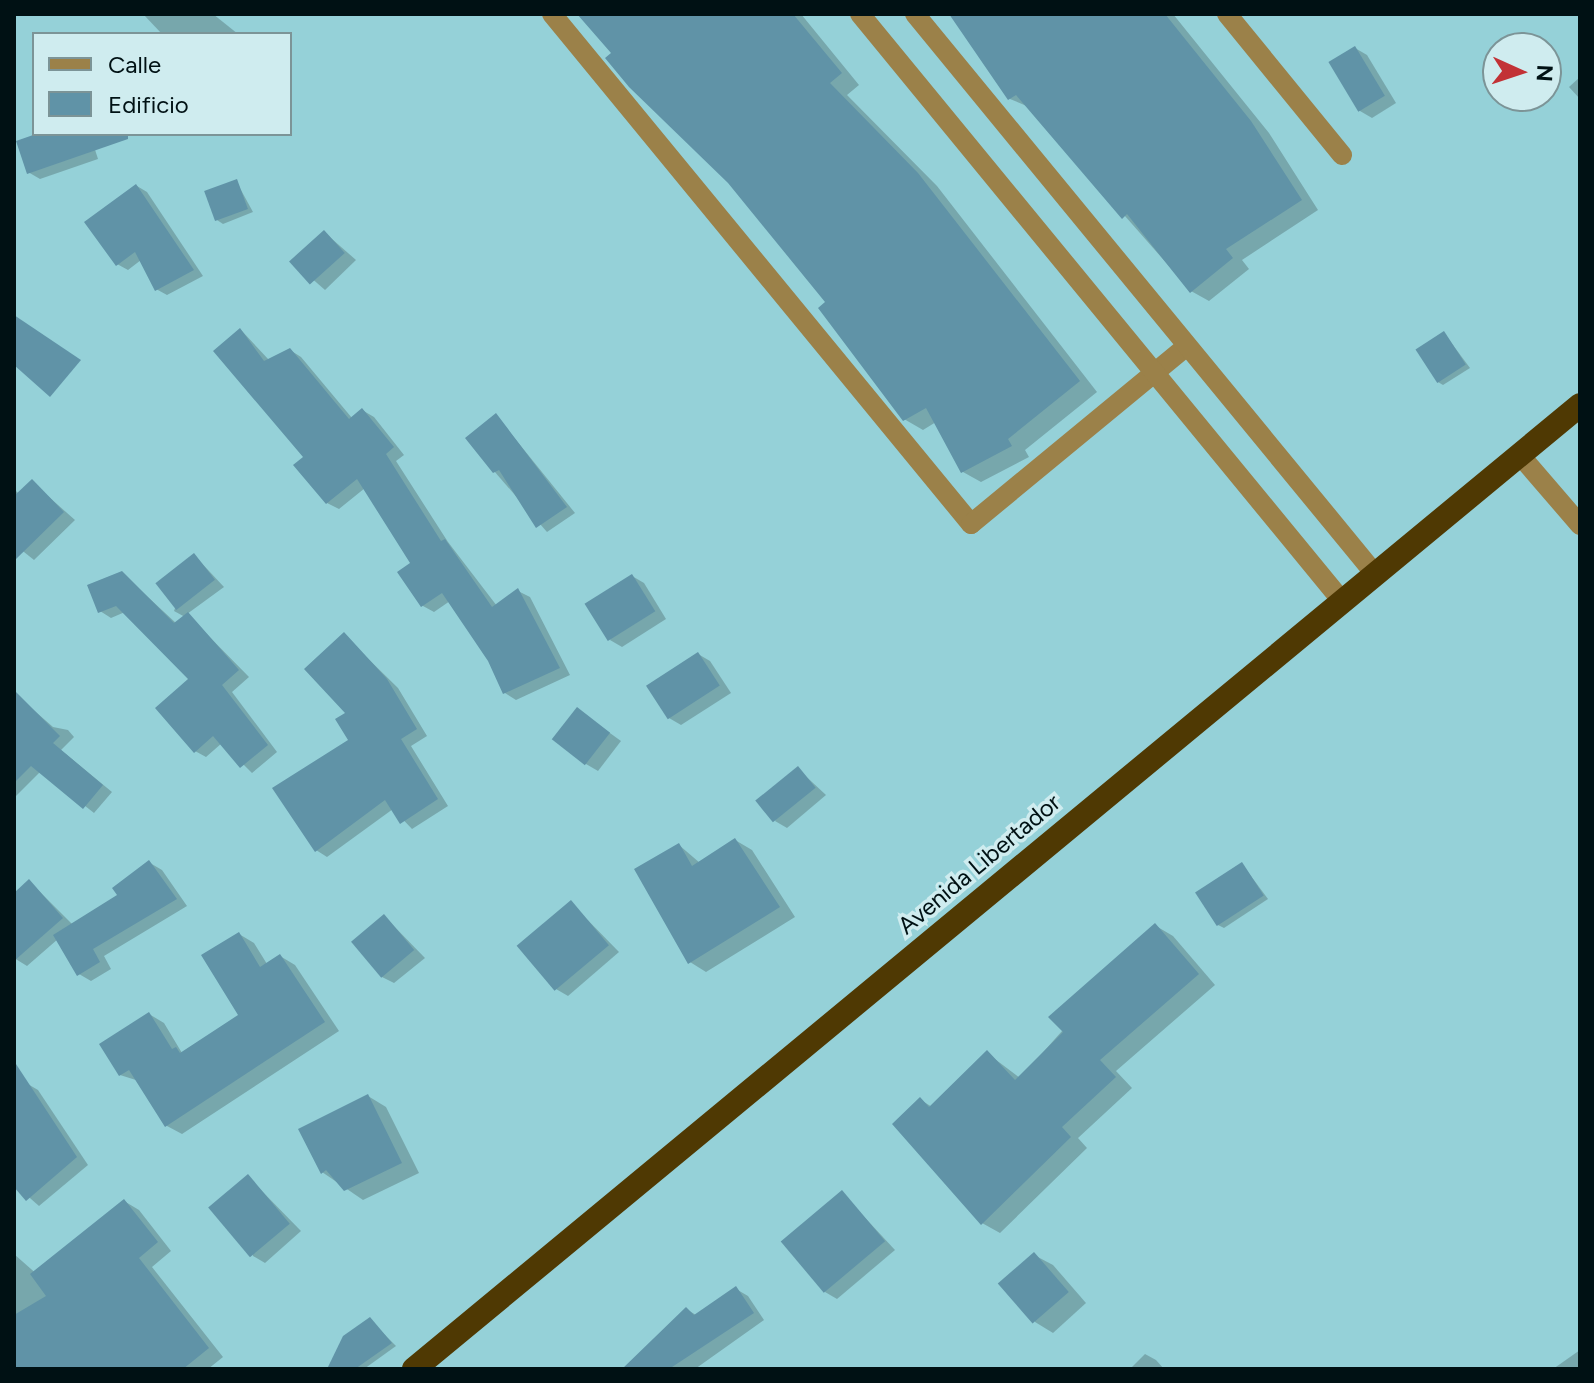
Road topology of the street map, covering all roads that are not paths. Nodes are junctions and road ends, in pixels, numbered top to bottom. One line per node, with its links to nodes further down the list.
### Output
1 (552, 14): 7 (street)
2 (860, 14): 7 (street)
3 (915, 14): 6 (street)
4 (1227, 14): 5 (street)
5 (1342, 155)
6 (1187, 346): 7 (street); 11 (street)
7 (1154, 372): 12 (street)
8 (1580, 405): 9 (highway, Avenida Libertador)
9 (1519, 454): 10 (street); 11 (highway, Avenida Libertador)
10 (1580, 525)
11 (1375, 574): 12 (highway, Avenida Libertador)
12 (1342, 601): 13 (highway, Avenida Libertador)
13 (421, 1367)

